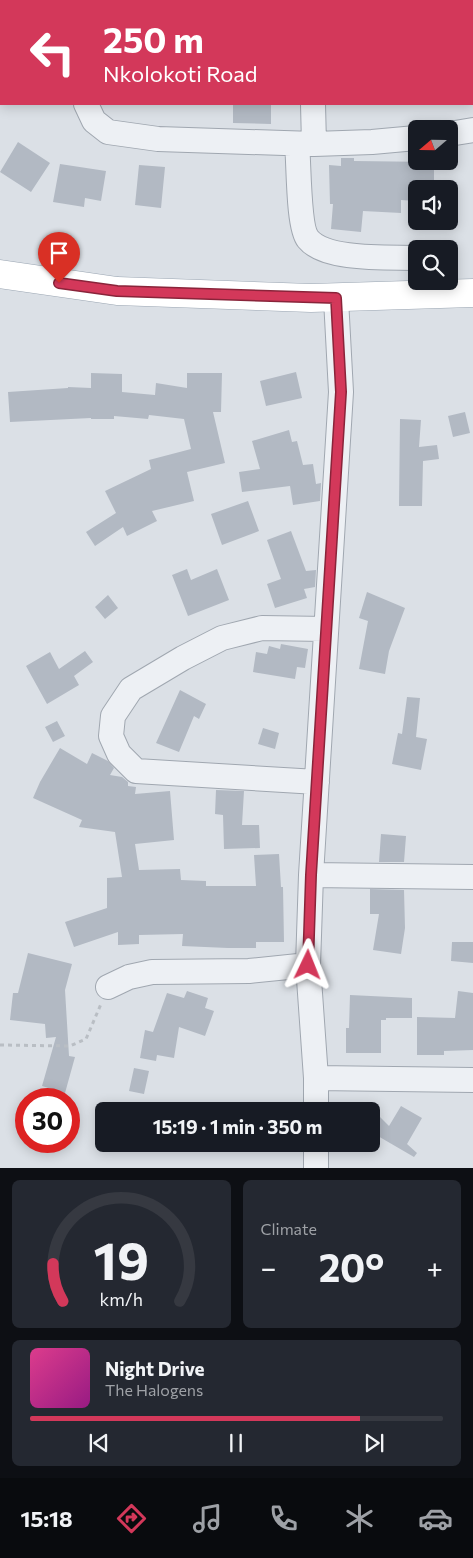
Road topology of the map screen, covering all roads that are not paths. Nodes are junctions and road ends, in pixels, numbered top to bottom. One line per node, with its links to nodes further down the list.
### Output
1 (86, 105): 6 (street)
2 (313, 105): 6 (street)
3 (473, 130): 4 (street)
4 (458, 132)
5 (408, 139): 6 (street)
6 (306, 144): 7 (street)
7 (408, 258)
8 (0, 274): 10 (main road)
9 (462, 289): 10 (main road)
10 (336, 298): 11 (street)
11 (326, 629): 12 (street); 12 (street)
12 (317, 782): 13 (street)
13 (311, 875): 14 (street); 15 (street)
14 (473, 877)
15 (308, 965): 16 (street); 17 (street)
16 (108, 987)
17 (316, 1078): 18 (street); 19 (street)
18 (473, 1080)
19 (316, 1102)
20 (316, 1152): 21 (street)
21 (316, 1168)

